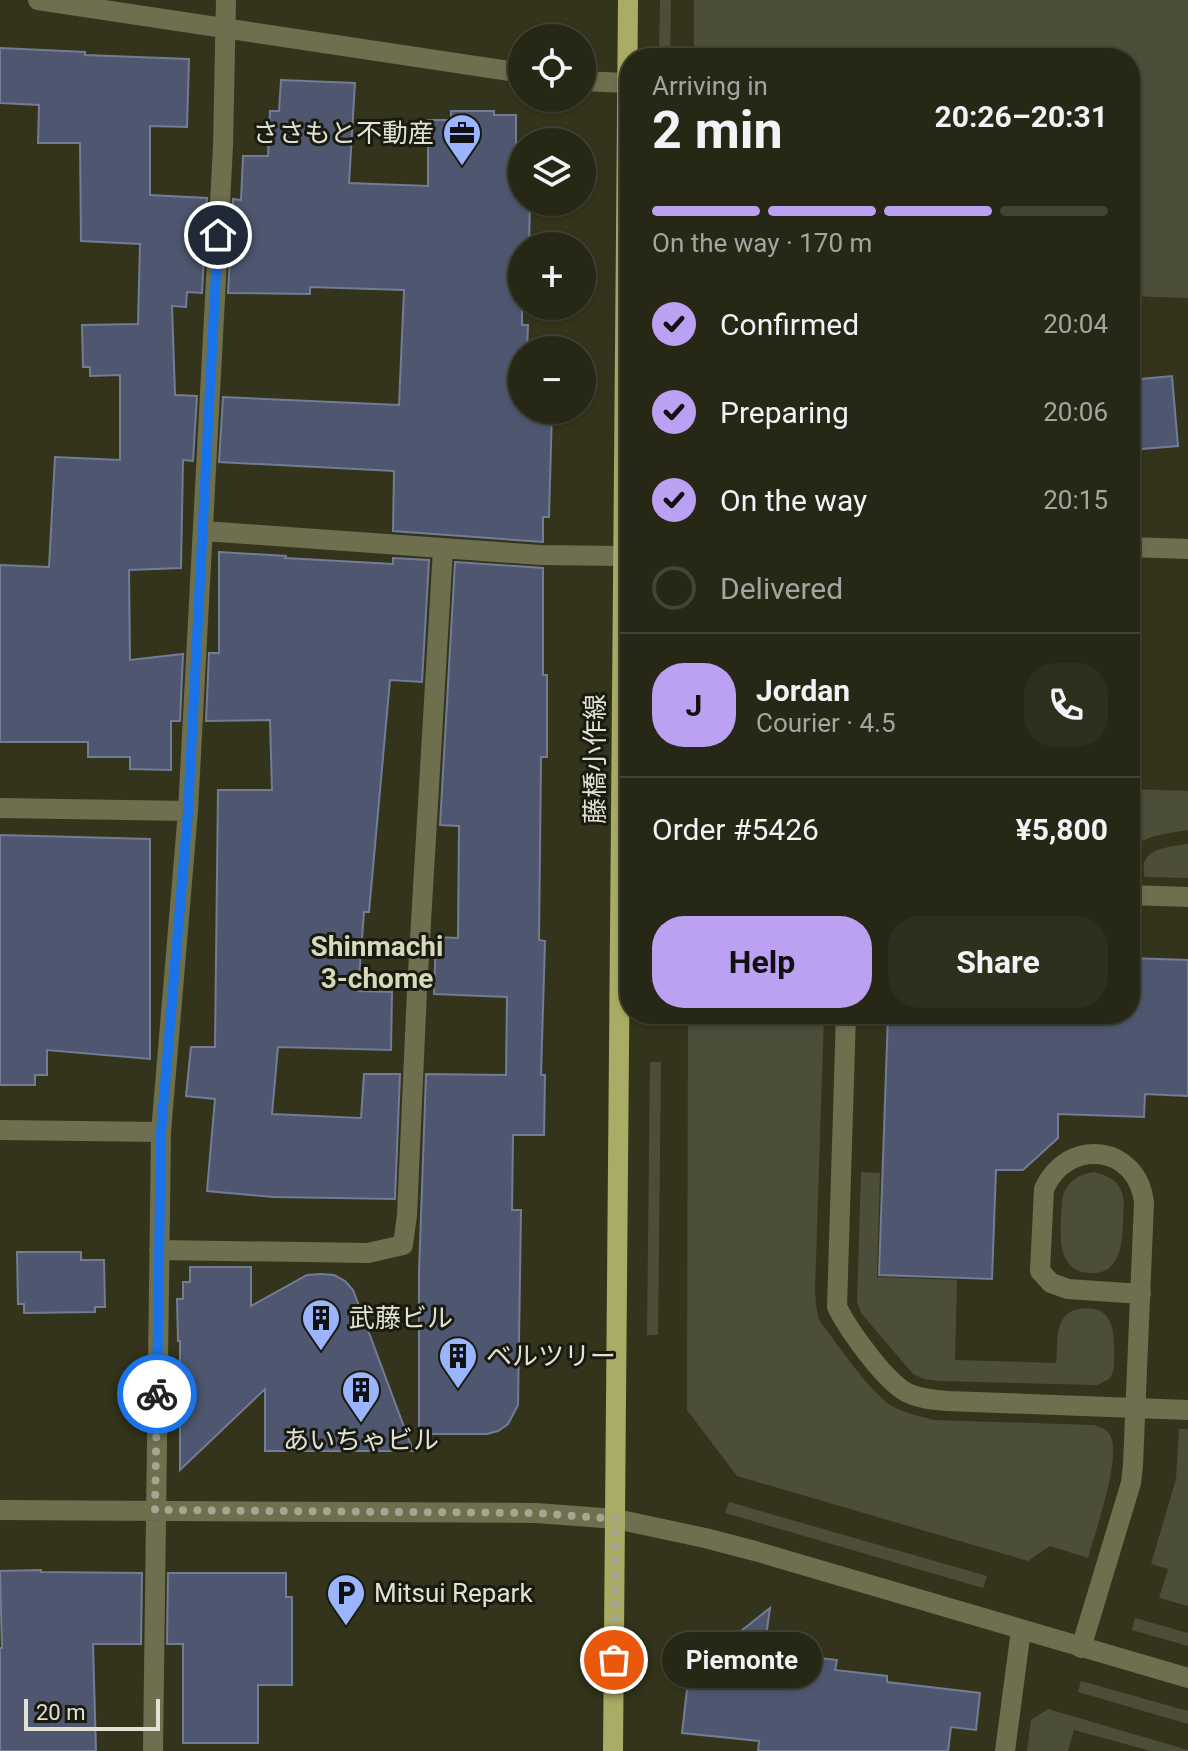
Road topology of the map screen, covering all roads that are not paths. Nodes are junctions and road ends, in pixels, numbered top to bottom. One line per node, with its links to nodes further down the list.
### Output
1 (38, 0): 4 (street)
2 (226, 0): 4 (street)
3 (628, 0): 5 (main road, 藤橋小作線)
4 (224, 29): 6 (street); 9 (street)
5 (627, 48)
6 (508, 71)
7 (596, 82): 8 (street)
8 (620, 83)
9 (204, 531): 11 (street); 15 (street)
10 (1140, 547): 12 (street)
11 (443, 549): 13 (street); 22 (street)
12 (1188, 549)
13 (620, 556)
14 (0, 808): 15 (street)
15 (188, 811): 21 (street)
16 (1140, 895): 17 (street)
17 (1188, 897)
18 (622, 1024): 28 (main road, 藤橋小作線)
19 (846, 1024): 24 (street)
20 (0, 1130): 21 (street)
21 (161, 1132): 22 (street)
22 (159, 1250): 27 (street)
23 (1141, 1294): 23 (street); 24 (street)
24 (1136, 1408): 25 (street); 30 (street)
25 (1188, 1410)
26 (0, 1510): 27 (street)
27 (155, 1510): 28 (street); 32 (street)
28 (616, 1519): 29 (street); 33 (main road, 藤橋小作線)
29 (1021, 1630): 30 (street); 34 (street)
30 (1081, 1648): 31 (street)
31 (1188, 1678)
32 (153, 1751)
33 (613, 1751)
34 (1005, 1751)

